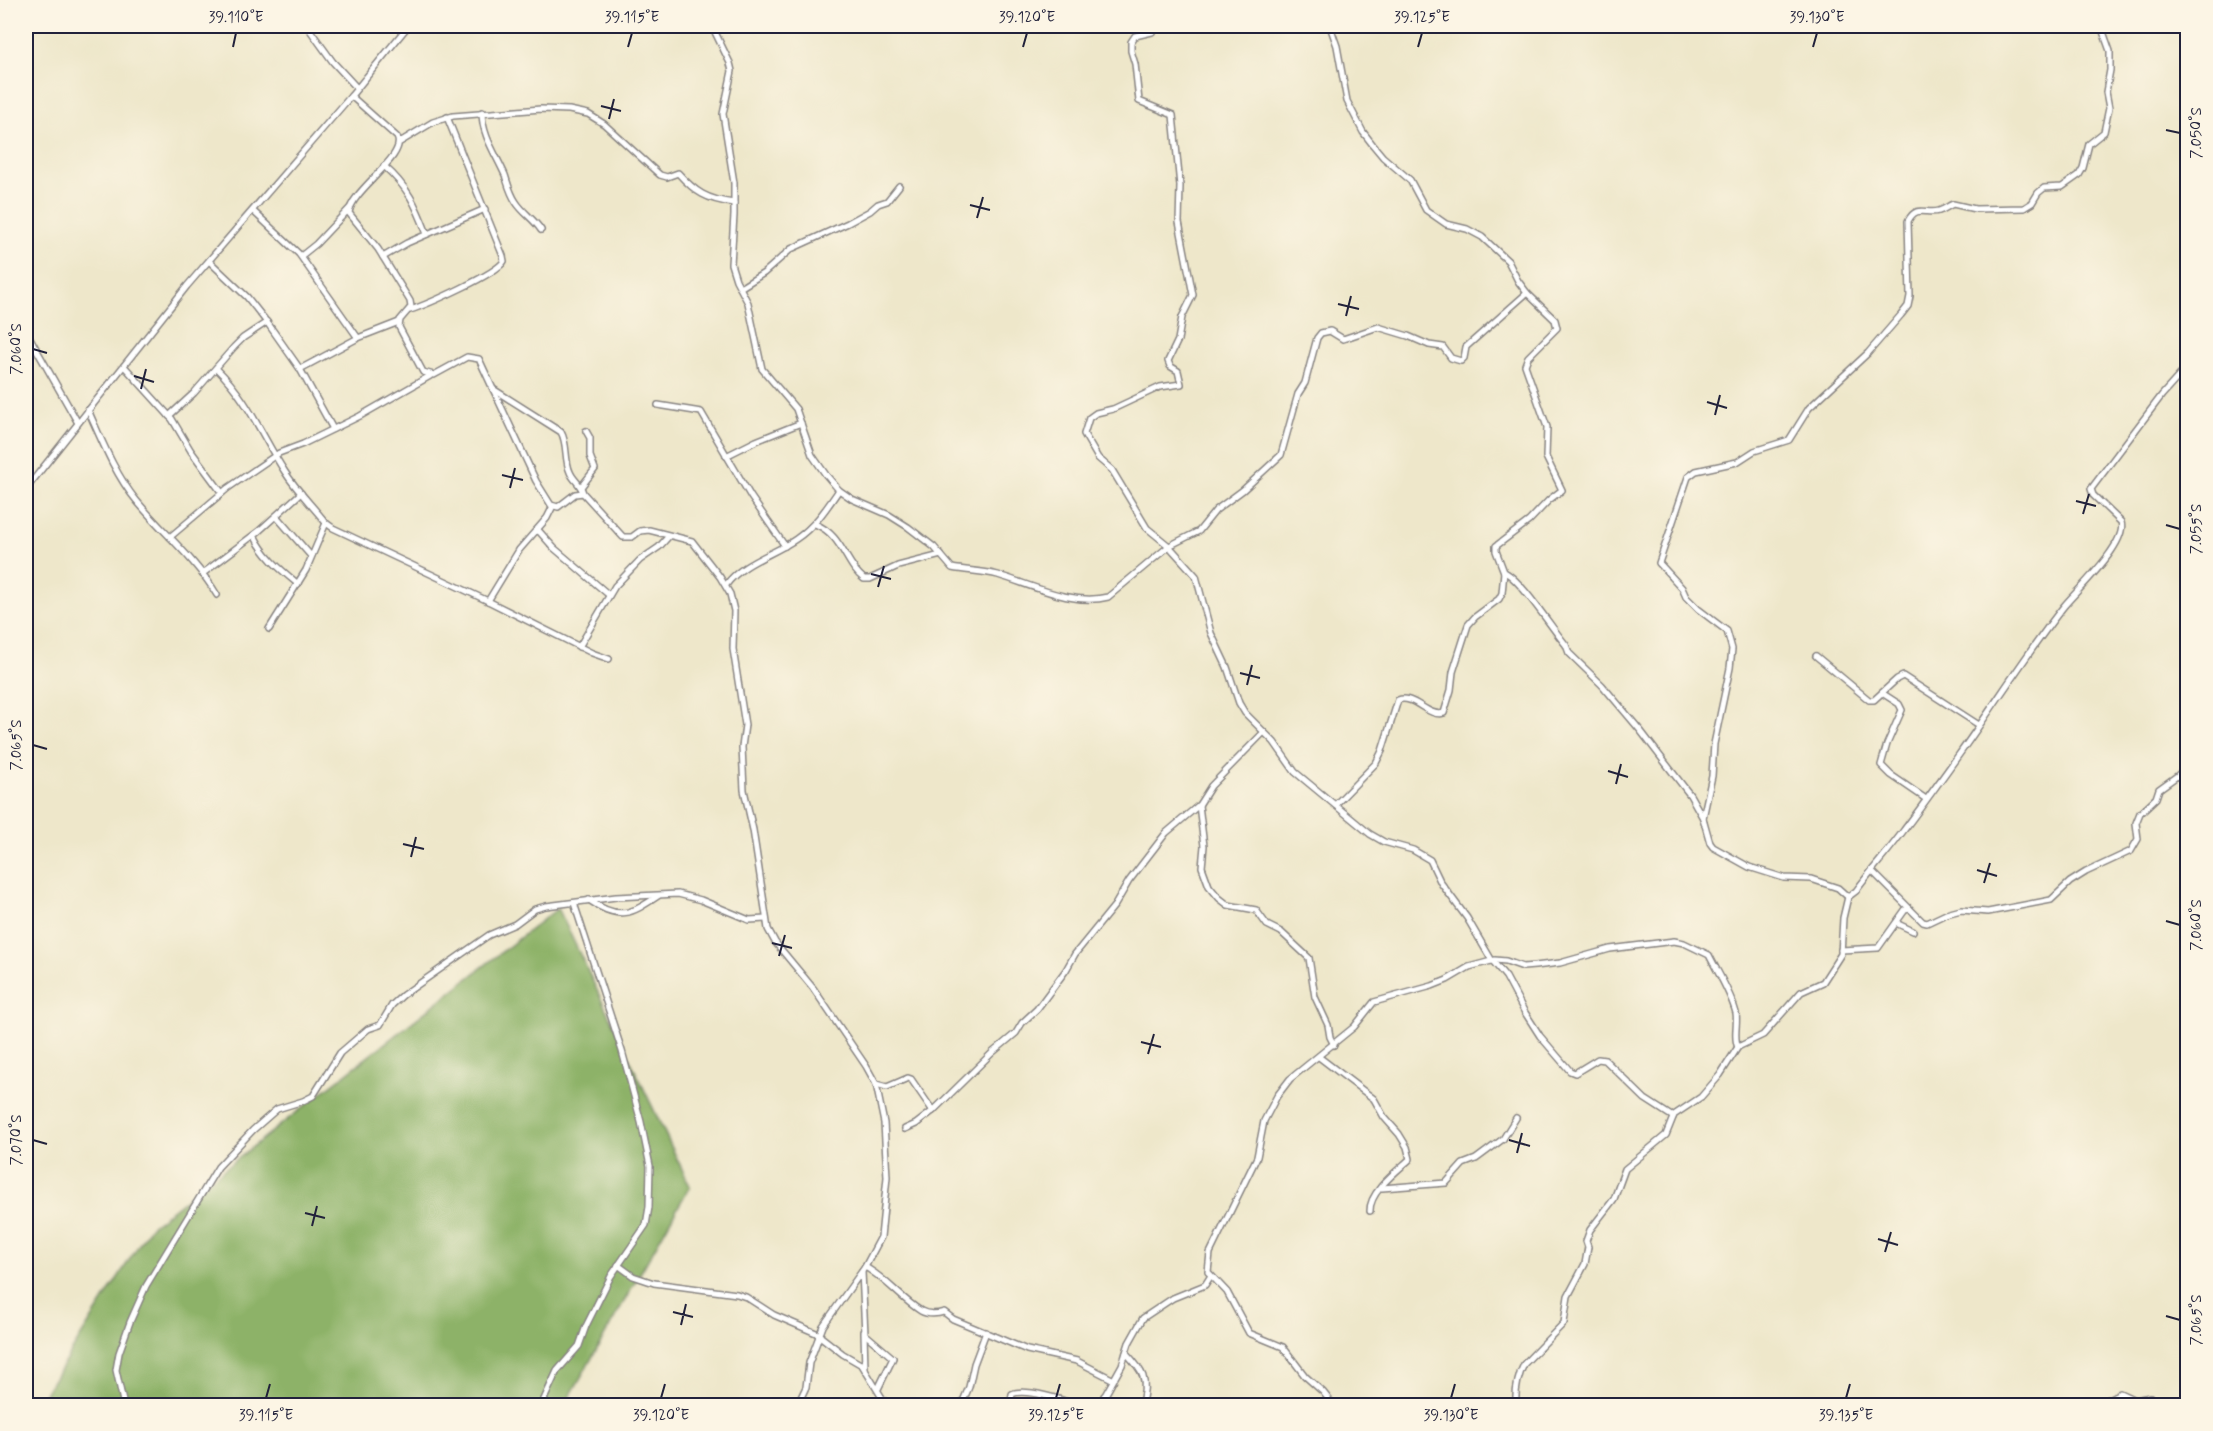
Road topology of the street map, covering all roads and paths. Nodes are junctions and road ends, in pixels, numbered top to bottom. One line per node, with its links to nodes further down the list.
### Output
1 (307, 26): 7 (street)
2 (408, 26): 7 (street)
3 (712, 26): 14 (street)
4 (1156, 26): 59 (street)
5 (1330, 26): 24 (street)
6 (2101, 26): 80 (street)
7 (357, 88): 8 (street)
8 (351, 96): 11 (street); 17 (street)
9 (482, 112): 10 (street); 14 (street); 18 (street)
10 (447, 117): 11 (street); 16 (street)
11 (400, 142): 12 (street)
12 (384, 166): 15 (street); 19 (street)
13 (899, 186): 23 (street)
14 (734, 203): 23 (street)
15 (350, 208): 20 (street); 21 (street)
16 (485, 209): 19 (street); 25 (street)
17 (253, 211): 20 (street); 22 (street)
18 (541, 230)
19 (427, 234): 21 (street)
20 (301, 256): 29 (street)
21 (383, 257): 25 (street)
22 (209, 261): 26 (street); 30 (street)
23 (740, 288): 40 (street)
24 (1527, 293): 59 (street); 62 (street)
25 (409, 310): 27 (street)
26 (267, 322): 32 (street); 33 (street)
27 (399, 322): 29 (street); 34 (street)
28 (26, 330): 39 (street)
29 (357, 338): 33 (street)
30 (124, 366): 37 (street); 38 (street)
31 (2187, 366): 74 (street)
32 (216, 368): 38 (street); 43 (street)
33 (300, 369): 41 (street)
34 (430, 376): 35 (street); 41 (street)
35 (493, 389): 46 (street); 50 (street)
36 (658, 405): 44 (street)
37 (88, 410): 39 (street); 57 (street)
38 (170, 416): 48 (street)
39 (78, 423): 45 (street)
40 (801, 423): 44 (street); 47 (street)
41 (333, 429): 43 (street)
42 (586, 431): 46 (street)
43 (276, 455): 48 (street); 49 (street)
44 (726, 456): 58 (street)
45 (26, 489)
46 (582, 490): 50 (street); 56 (street)
47 (839, 490): 53 (street); 60 (street)
48 (222, 493): 57 (street)
49 (301, 493): 51 (street); 52 (street)
50 (553, 507): 54 (street)
51 (276, 516): 55 (street); 61 (street)
52 (326, 523): 61 (street); 68 (street)
53 (815, 524): 58 (street); 60 (street)
54 (538, 530): 67 (street); 68 (street)
55 (254, 534): 63 (street); 64 (street)
56 (669, 536): 65 (street); 67 (street)
57 (170, 537): 63 (street)
58 (785, 546): 65 (street)
59 (1169, 546): 60 (street); 75 (street)
60 (941, 555)
61 (312, 556): 64 (street)
62 (1504, 572): 78 (street); 80 (street)
63 (202, 574): 66 (street)
64 (298, 584): 69 (street)
65 (726, 585): 87 (street)
66 (217, 595)
67 (609, 595): 70 (street)
68 (488, 601): 70 (street)
69 (269, 629)
70 (579, 647): 72 (street)
71 (1816, 656): 73 (street)
72 (609, 659)
73 (1882, 693): 74 (street); 77 (street)
74 (1979, 724): 77 (street)
75 (1264, 732): 78 (street); 79 (street)
76 (2187, 765): 86 (street)
77 (1926, 799): 81 (street)
78 (1335, 805): 91 (street)
79 (1199, 806): 92 (street); 96 (street)
80 (1704, 818): 83 (street)
81 (1872, 871): 83 (street); 86 (street)
82 (659, 895): 84 (street); 84 (street); 87 (street)
83 (1848, 897): 90 (street)
84 (589, 900): 85 (street)
85 (574, 903): 102 (street); 114 (street)
86 (1910, 909): 88 (street)
87 (766, 919): 95 (street)
88 (1896, 923): 89 (street); 90 (street)
89 (1913, 931)
90 (1841, 950): 93 (street)
91 (1493, 961): 92 (street); 93 (street); 97 (street)
92 (1334, 1045): 94 (street)
93 (1738, 1047): 97 (street)
94 (1319, 1057): 100 (street); 104 (street)
95 (876, 1084): 96 (street); 103 (street)
96 (933, 1111): 99 (street)
97 (1673, 1117): 125 (street)
98 (1516, 1118): 100 (street)
99 (905, 1128)
100 (1381, 1189): 101 (street)
101 (1370, 1211)
102 (618, 1265): 107 (street); 115 (street)
103 (864, 1270): 105 (street); 106 (street); 107 (street)
104 (1210, 1277): 108 (street); 124 (street)
105 (864, 1332): 109 (street); 111 (street)
106 (986, 1332): 110 (street); 118 (street)
107 (819, 1336): 109 (street); 116 (street)
108 (1126, 1353): 110 (street); 123 (street)
109 (865, 1369): 111 (street)
110 (1112, 1379): 112 (street)
111 (878, 1389): 117 (street)
112 (1104, 1396): 121 (street); 122 (street)
113 (2150, 1397): 126 (street)
114 (124, 1406)
115 (542, 1406)
116 (797, 1406)
117 (887, 1406)
118 (960, 1406)
119 (1010, 1406): 120 (street)
120 (1078, 1406)
121 (1099, 1406)
122 (1117, 1406)
123 (1142, 1406)
124 (1334, 1406)
125 (1516, 1406)
126 (2094, 1406)

